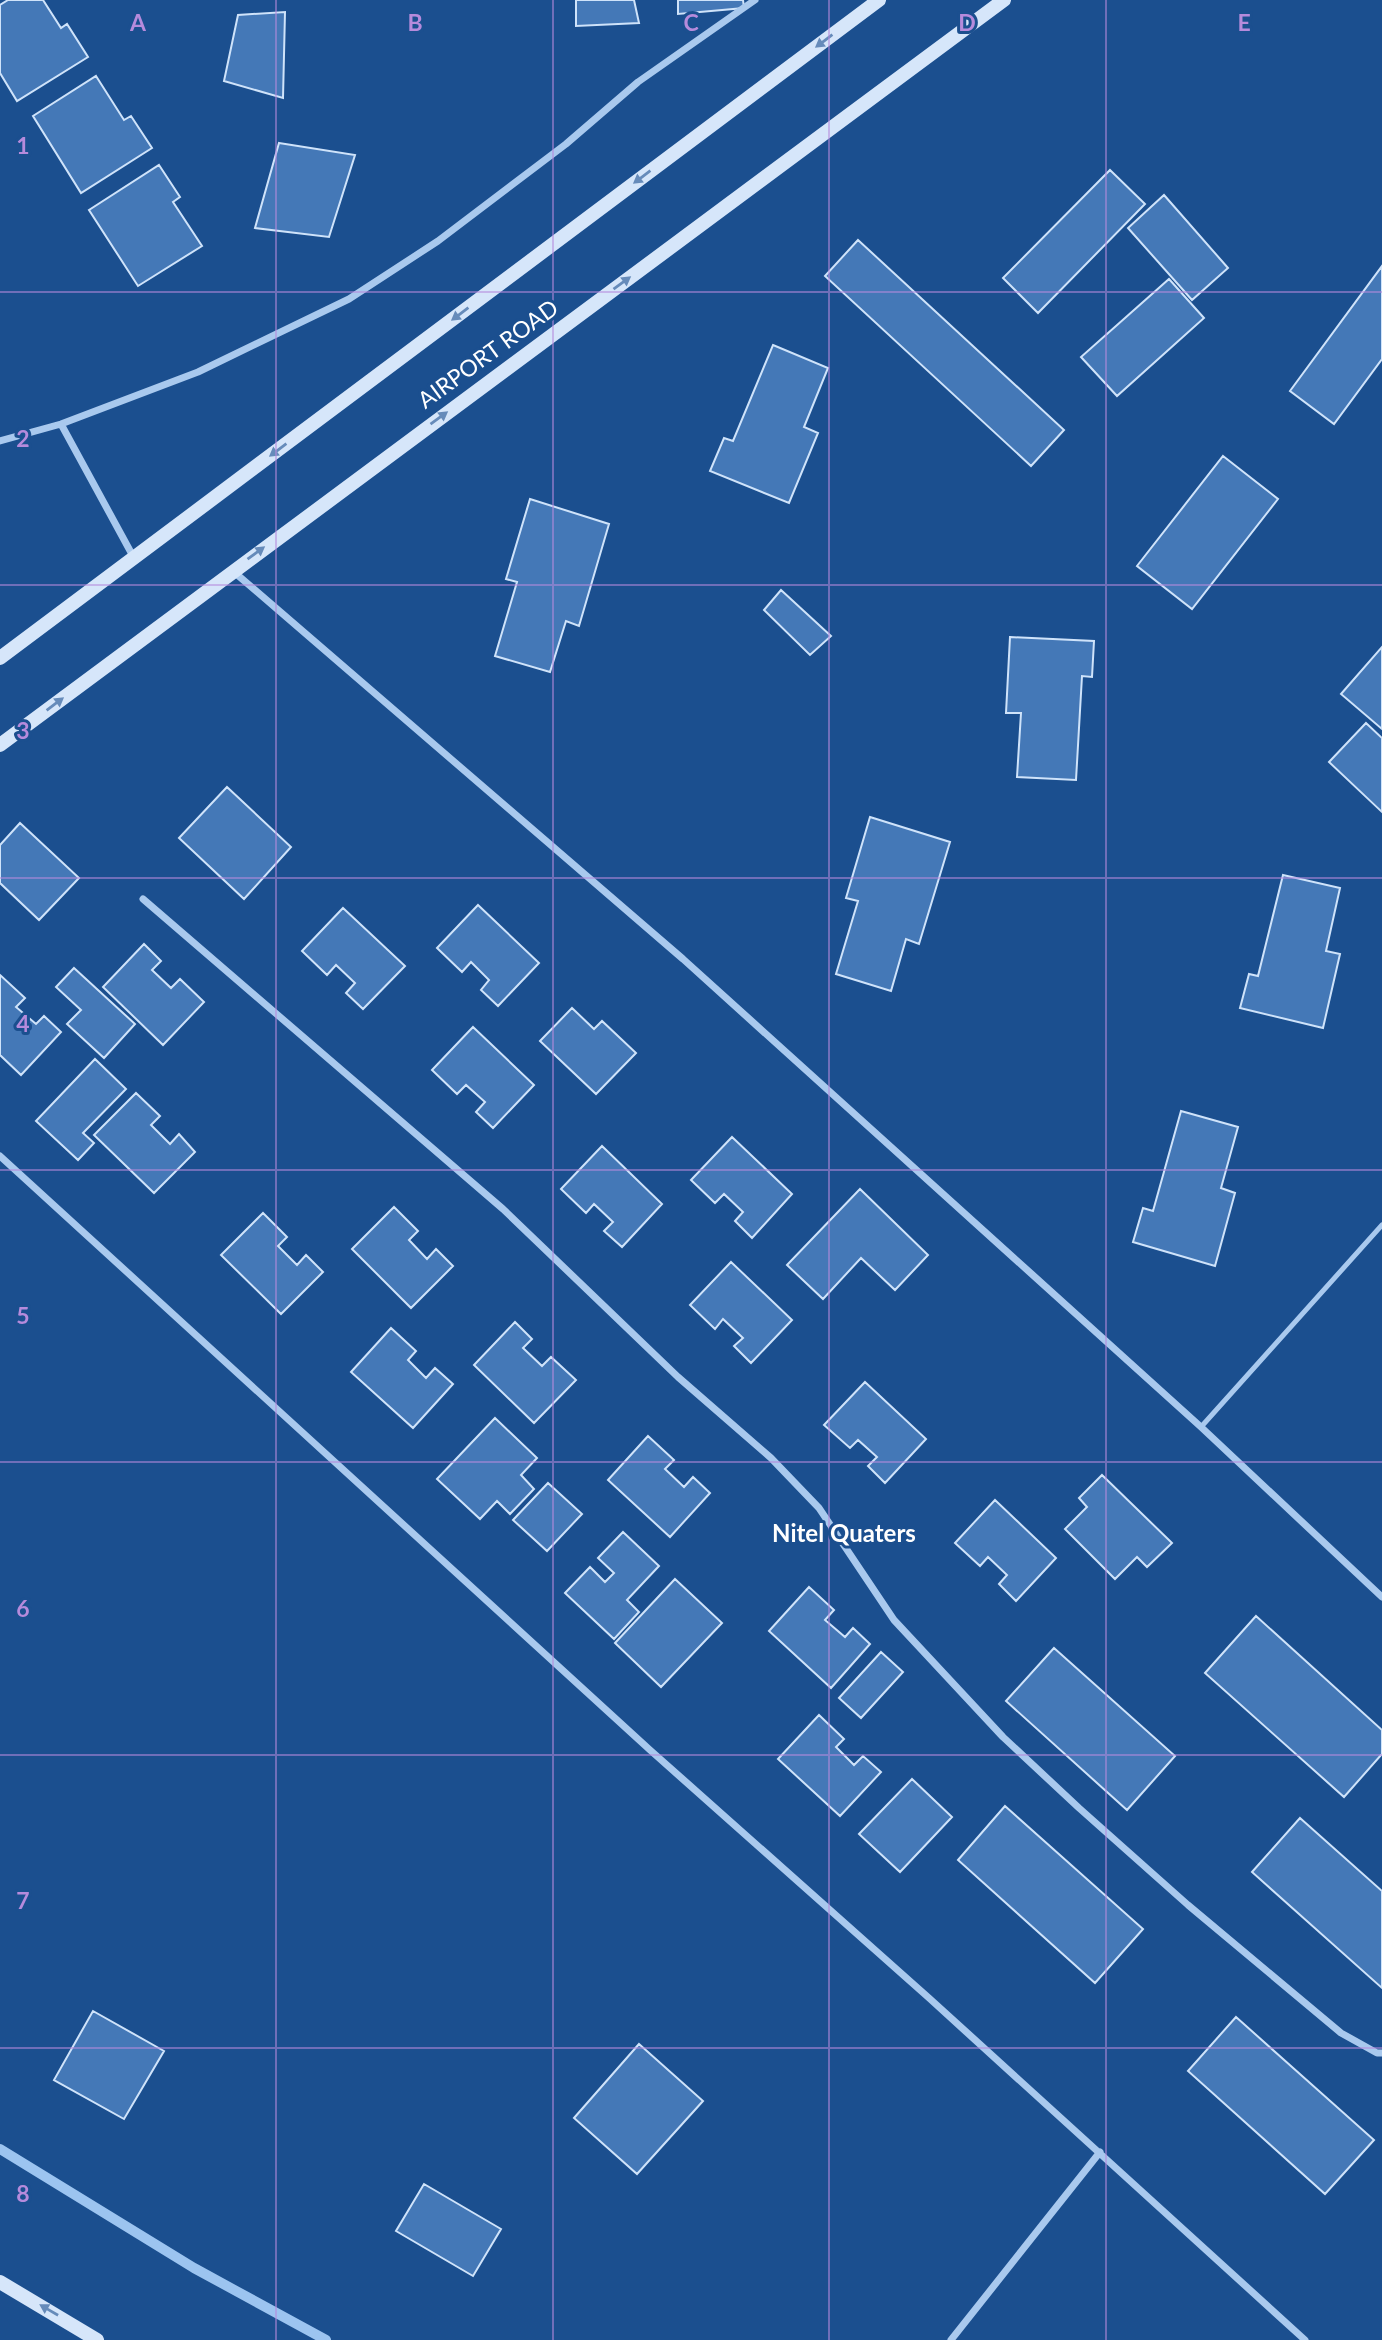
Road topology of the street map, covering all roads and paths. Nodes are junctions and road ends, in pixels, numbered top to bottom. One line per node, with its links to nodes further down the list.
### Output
1 (755, 0): 4 (street)
2 (879, 0): 6 (street, AIRPORT ROAD, one-way to 6)
3 (1004, 0): 7 (street, AIRPORT ROAD, one-way to 3)
4 (61, 424): 5 (street); 6 (street)
5 (0, 440)
6 (134, 558): 8 (street, AIRPORT ROAD)
7 (232, 571): 9 (street, AIRPORT ROAD, one-way to 7); 13 (street)
8 (0, 658)
9 (0, 745)
10 (143, 899): 15 (street)
11 (0, 1156): 16 (street)
12 (1382, 1225): 13 (lane)
13 (1201, 1427): 14 (street)
14 (1382, 1597)
15 (1382, 2053)
16 (1100, 2152): 19 (street); 20 (street)
17 (0, 2282): 18 (street, one-way to 17)
18 (97, 2340)
19 (951, 2340)
20 (1305, 2340)

